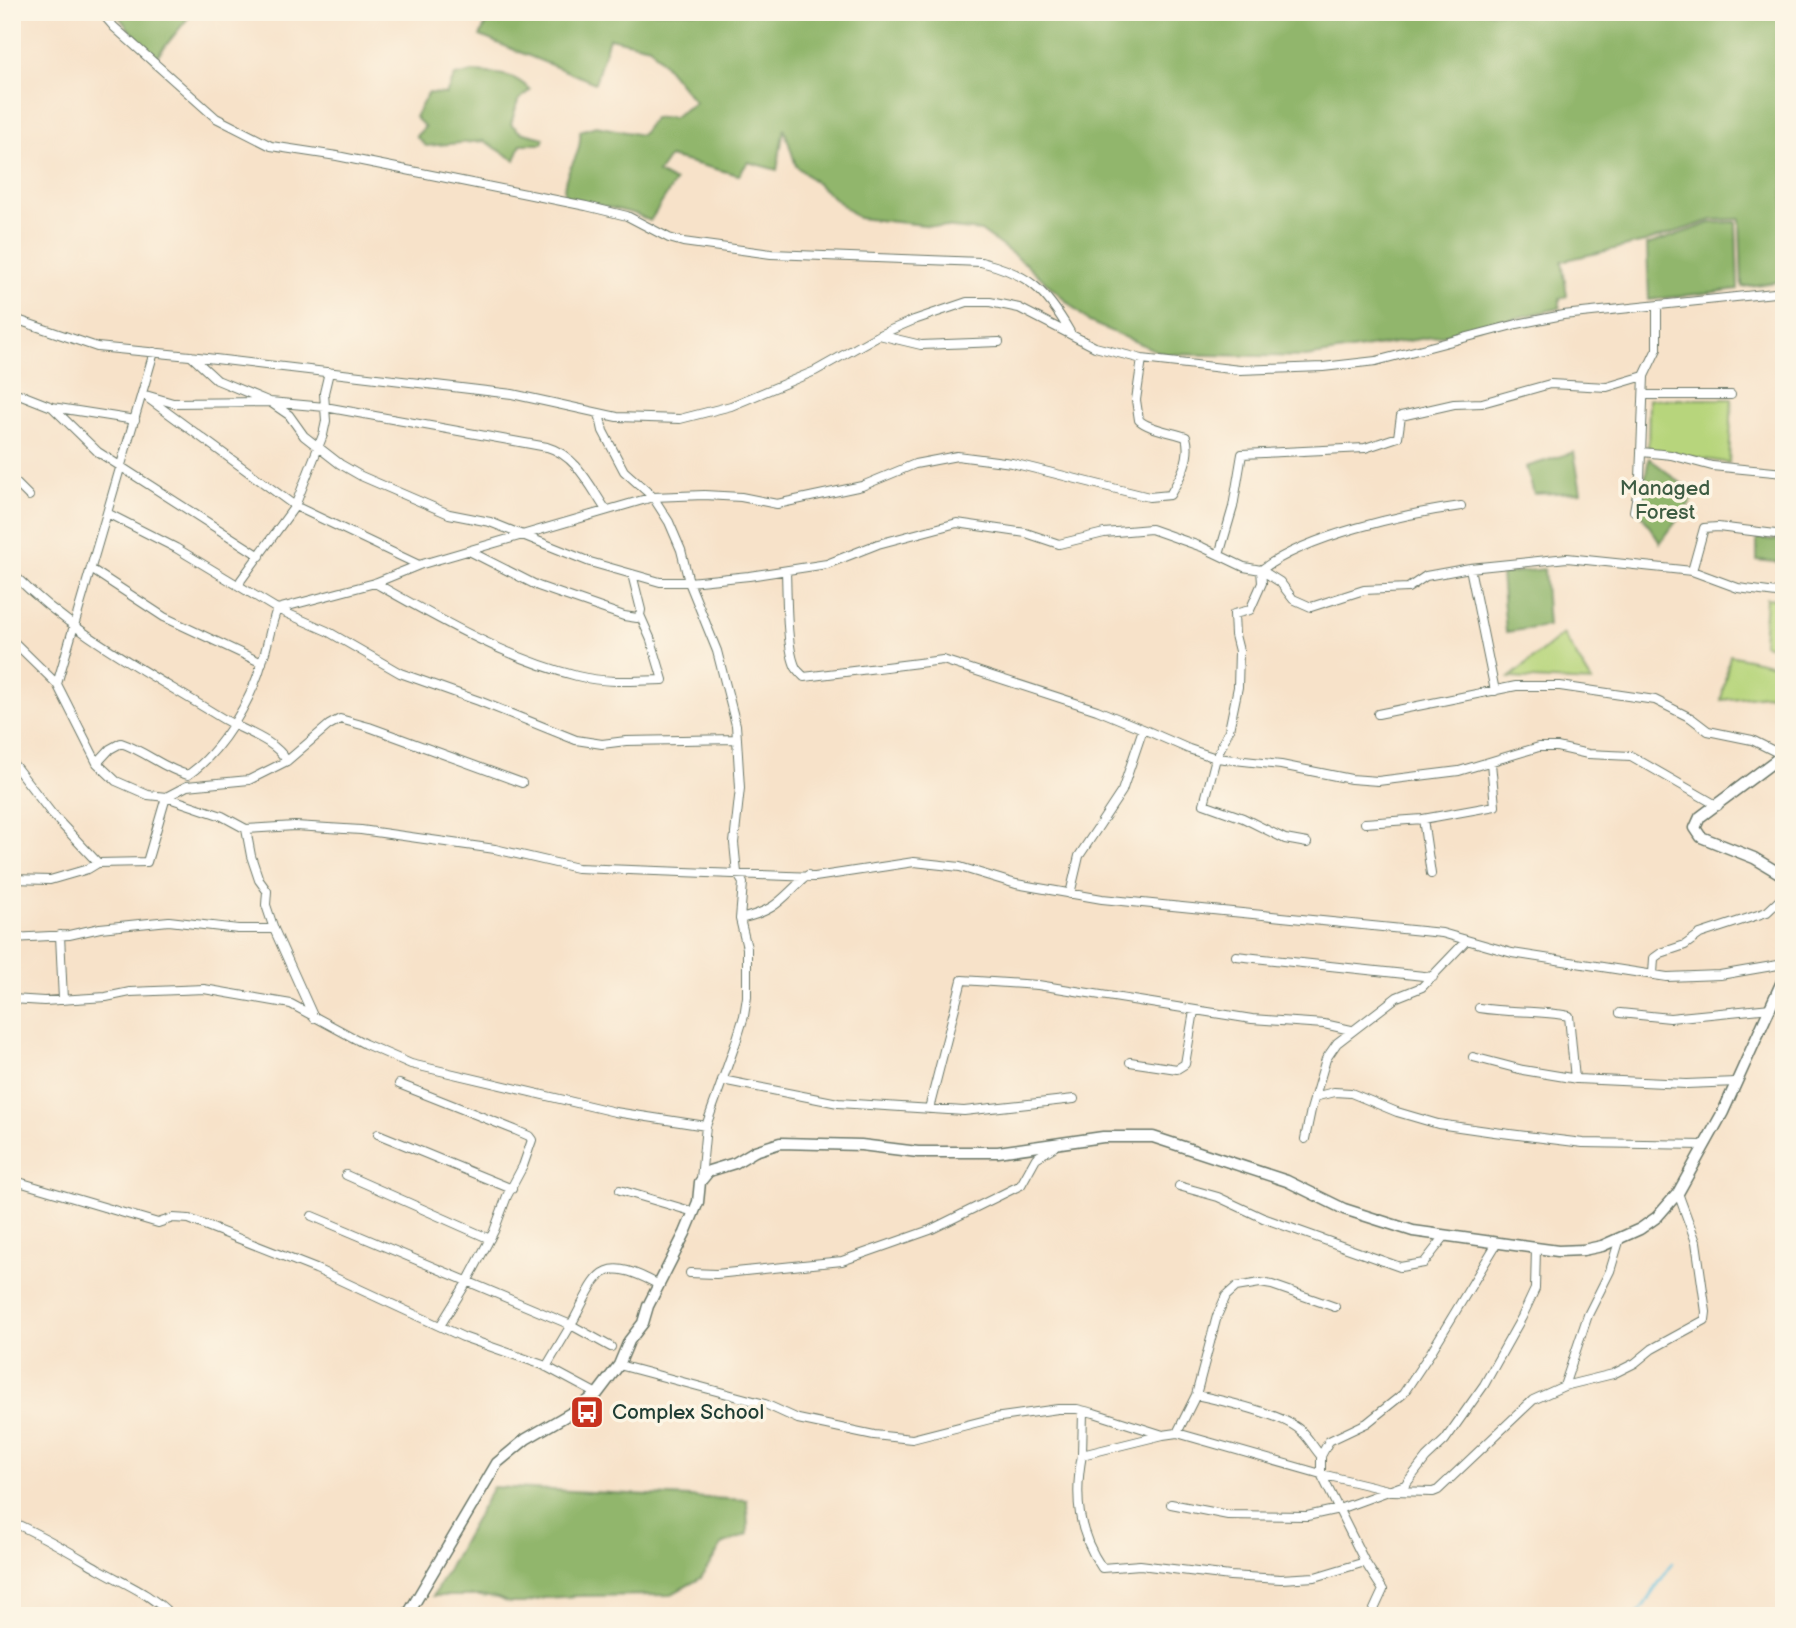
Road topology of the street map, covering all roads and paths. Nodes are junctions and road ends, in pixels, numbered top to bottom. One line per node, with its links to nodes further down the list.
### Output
1 (101, 12): 5 (street)
2 (1784, 292): 3 (street)
3 (1657, 306): 10 (street); 12 (street)
4 (12, 318): 8 (street)
5 (1070, 333): 6 (street); 10 (street)
6 (879, 335): 7 (street); 20 (street)
7 (999, 342)
8 (154, 352): 9 (street); 13 (street)
9 (190, 356): 11 (street); 17 (street)
10 (1142, 359): 28 (street)
11 (329, 372): 19 (street); 20 (street)
12 (1644, 376): 14 (street); 37 (street)
13 (142, 394): 17 (street); 21 (street); 29 (street)
14 (1644, 395): 15 (street); 23 (street)
15 (1731, 395)
16 (12, 397): 18 (street)
17 (270, 402): 19 (street); 22 (street)
18 (52, 407): 21 (street); 24 (street)
19 (325, 407): 22 (street); 31 (street)
20 (599, 413): 28 (street)
21 (135, 420): 24 (street)
22 (318, 446): 29 (street); 35 (street)
23 (1642, 452): 25 (street); 32 (street)
24 (121, 465): 33 (street); 38 (street)
25 (1784, 473)
26 (12, 479): 27 (street)
27 (29, 496)
28 (653, 497): 31 (street); 47 (street)
29 (295, 506): 38 (street); 39 (street)
30 (1461, 506): 42 (street)
31 (606, 510): 35 (street)
32 (1634, 511)
33 (107, 513): 41 (street); 49 (street)
34 (1784, 535): 44 (street)
35 (522, 536): 36 (street); 46 (street)
36 (469, 551): 39 (street); 52 (street)
37 (1219, 555): 42 (street); 43 (street)
38 (260, 556): 49 (street)
39 (419, 565): 48 (street)
40 (1469, 568): 42 (street); 44 (street); 57 (street)
41 (91, 569): 53 (street); 55 (street)
42 (1261, 570): 63 (street)
43 (786, 571): 47 (street); 60 (street)
44 (1692, 571): 50 (street)
45 (12, 573): 53 (street)
46 (632, 574): 47 (street); 52 (street)
47 (689, 582): 61 (street)
48 (375, 583): 51 (street); 52 (street)
49 (239, 586): 51 (street)
50 (1784, 594)
51 (277, 610): 55 (street); 61 (street)
52 (640, 615)
53 (74, 626): 56 (street); 59 (street)
54 (12, 640): 56 (street)
55 (262, 663): 59 (street)
56 (57, 684): 65 (street)
57 (1495, 691): 58 (street); 62 (street)
58 (1378, 714)
59 (233, 725): 64 (street); 65 (street)
60 (1143, 729): 63 (street); 81 (street)
61 (737, 739): 76 (street)
62 (1783, 755): 70 (main road)
63 (1216, 758): 66 (street); 74 (street)
64 (286, 761): 68 (street); 69 (street)
65 (97, 763): 69 (street)
66 (1491, 763): 70 (street); 71 (street)
67 (15, 766): 75 (street)
68 (522, 783)
69 (166, 797): 73 (street); 75 (street)
70 (1718, 806): 79 (main road)
71 (1423, 819): 72 (street); 77 (street)
72 (1365, 823)
73 (246, 829): 76 (street); 84 (street)
74 (1307, 843)
75 (98, 863): 80 (street)
76 (737, 873): 78 (street); 83 (street)
77 (1431, 874)
78 (808, 875): 81 (street); 83 (street)
79 (1784, 876)
80 (12, 879)
81 (1070, 894): 87 (street)
82 (1784, 896): 90 (street)
83 (740, 919): 104 (street)
84 (274, 929): 85 (street); 99 (street)
85 (60, 935): 86 (street); 94 (street)
86 (12, 937)
87 (1466, 941): 90 (street); 91 (street)
88 (1236, 956): 91 (street)
89 (1784, 964): 90 (street)
90 (1653, 974)
91 (1433, 977): 100 (street)
92 (1784, 977): 96 (main road)
93 (12, 999): 94 (street)
94 (63, 1000): 99 (street)
95 (1479, 1008): 103 (street)
96 (1771, 1008): 98 (street); 105 (main road)
97 (1194, 1011): 100 (street); 102 (street); 109 (street)
98 (1620, 1013)
99 (314, 1018): 110 (street)
100 (1351, 1030): 107 (street)
101 (1473, 1057): 103 (street)
102 (1130, 1062)
103 (1574, 1079): 105 (street)
104 (722, 1080): 109 (street); 110 (street)
105 (1738, 1082): 114 (main road)
106 (399, 1084): 119 (street)
107 (1314, 1097): 112 (street); 114 (street)
108 (1074, 1098): 109 (street)
109 (929, 1110)
110 (706, 1126): 117 (street)
111 (378, 1134): 119 (street)
112 (1305, 1139)
113 (1059, 1143): 117 (main road); 124 (main road); 129 (street)
114 (1704, 1145): 121 (main road)
115 (346, 1175): 126 (street)
116 (12, 1180): 134 (street)
117 (701, 1182): 122 (main road)
118 (1179, 1186): 124 (street)
119 (512, 1189): 126 (street)
120 (620, 1190): 122 (street)
121 (1678, 1193): 125 (main road); 138 (street)
122 (694, 1212): 131 (main road)
123 (312, 1216): 130 (street)
124 (1445, 1236): 127 (main road)
125 (1620, 1238): 128 (main road); 138 (street)
126 (490, 1239): 130 (street)
127 (1497, 1243): 128 (main road); 145 (street)
128 (1536, 1248): 147 (street)
129 (690, 1273)
130 (467, 1282): 133 (street); 134 (street)
131 (659, 1285): 133 (street); 136 (main road)
132 (1335, 1307): 140 (street)
133 (571, 1325): 135 (street); 137 (street)
134 (440, 1326): 137 (street)
135 (611, 1347)
136 (619, 1365): 139 (main road); 141 (street)
137 (546, 1367): 139 (street)
138 (1564, 1386): 147 (street)
139 (597, 1394): 153 (main road)
140 (1196, 1395): 142 (street); 145 (street)
141 (1083, 1411): 143 (street); 144 (street)
142 (1177, 1433): 143 (street); 146 (street)
143 (1163, 1435): 144 (street)
144 (1082, 1455): 151 (street)
145 (1321, 1456): 146 (street)
146 (1321, 1474): 147 (street); 149 (street)
147 (1392, 1491): 149 (street)
148 (1171, 1504): 149 (street)
149 (1339, 1509): 151 (street)
150 (12, 1522): 152 (street)
151 (1365, 1562): 154 (street)
152 (173, 1616)
153 (407, 1616)
154 (1371, 1616)

